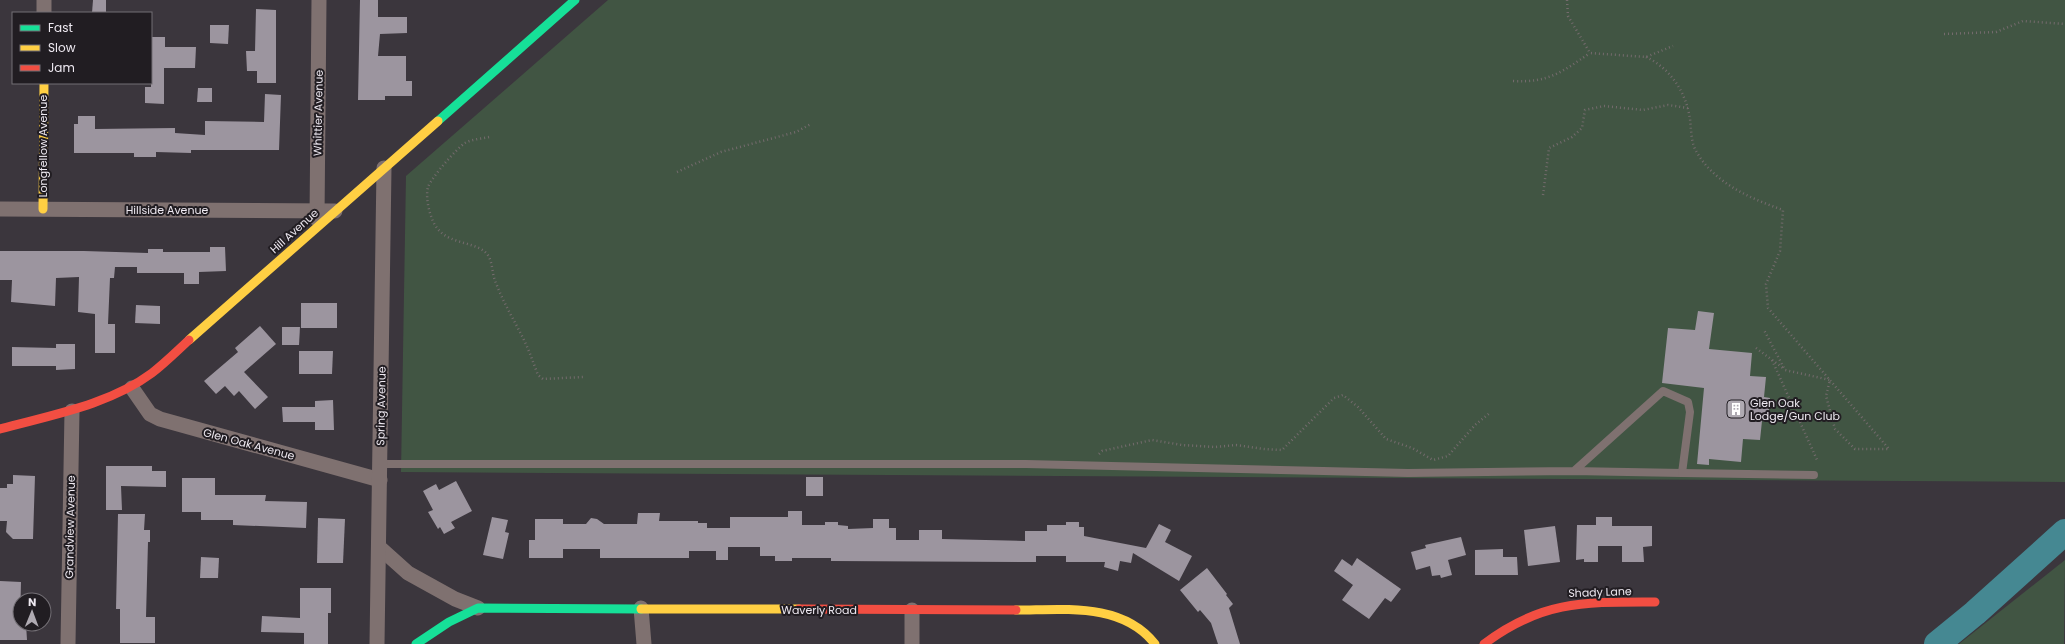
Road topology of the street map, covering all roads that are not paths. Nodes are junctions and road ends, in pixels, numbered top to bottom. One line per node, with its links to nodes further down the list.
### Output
1 (44, 0): 4 (street)
2 (319, 0): 9 (street, Whittier Avenue)
3 (575, 0): 6 (street, Hill Avenue)
4 (44, 12)
5 (44, 84): 8 (street, Longfellow Avenue)
6 (384, 168): 10 (street, Hill Avenue); 15 (street, Spring Avenue)
7 (0, 209): 8 (street, Hillside Avenue)
8 (43, 209): 9 (street, Hillside Avenue)
9 (317, 211): 10 (street, Hillside Avenue); 11 (street, Whittier Avenue)
10 (335, 211): 11 (street, Hill Avenue)
11 (317, 226): 12 (street, Hill Avenue)
12 (132, 388): 13 (street, Hill Avenue); 19 (street, Glen Oak Avenue)
13 (72, 410): 14 (street, Hill Avenue); 26 (street, Grandview Avenue)
14 (0, 430)
15 (380, 464): 16 (lane); 19 (street, Spring Avenue)
16 (1574, 471): 17 (lane); 17 (lane)
17 (1682, 473): 18 (lane)
18 (1814, 474)
19 (380, 480): 20 (street, Spring Avenue)
20 (379, 547): 22 (street, Waverly Road); 27 (street, Spring Avenue)
21 (1655, 602): 31 (street, Shady Lane)
22 (478, 608): 23 (street, Waverly Road); 28 (street, Waverly Road)
23 (641, 608): 24 (street, Waverly Road); 29 (street)
24 (912, 610): 25 (street, Waverly Road); 30 (street)
25 (1154, 642)
26 (68, 644)
27 (377, 644)
28 (416, 644)
29 (644, 644)
30 (912, 644)
31 (1484, 644)

